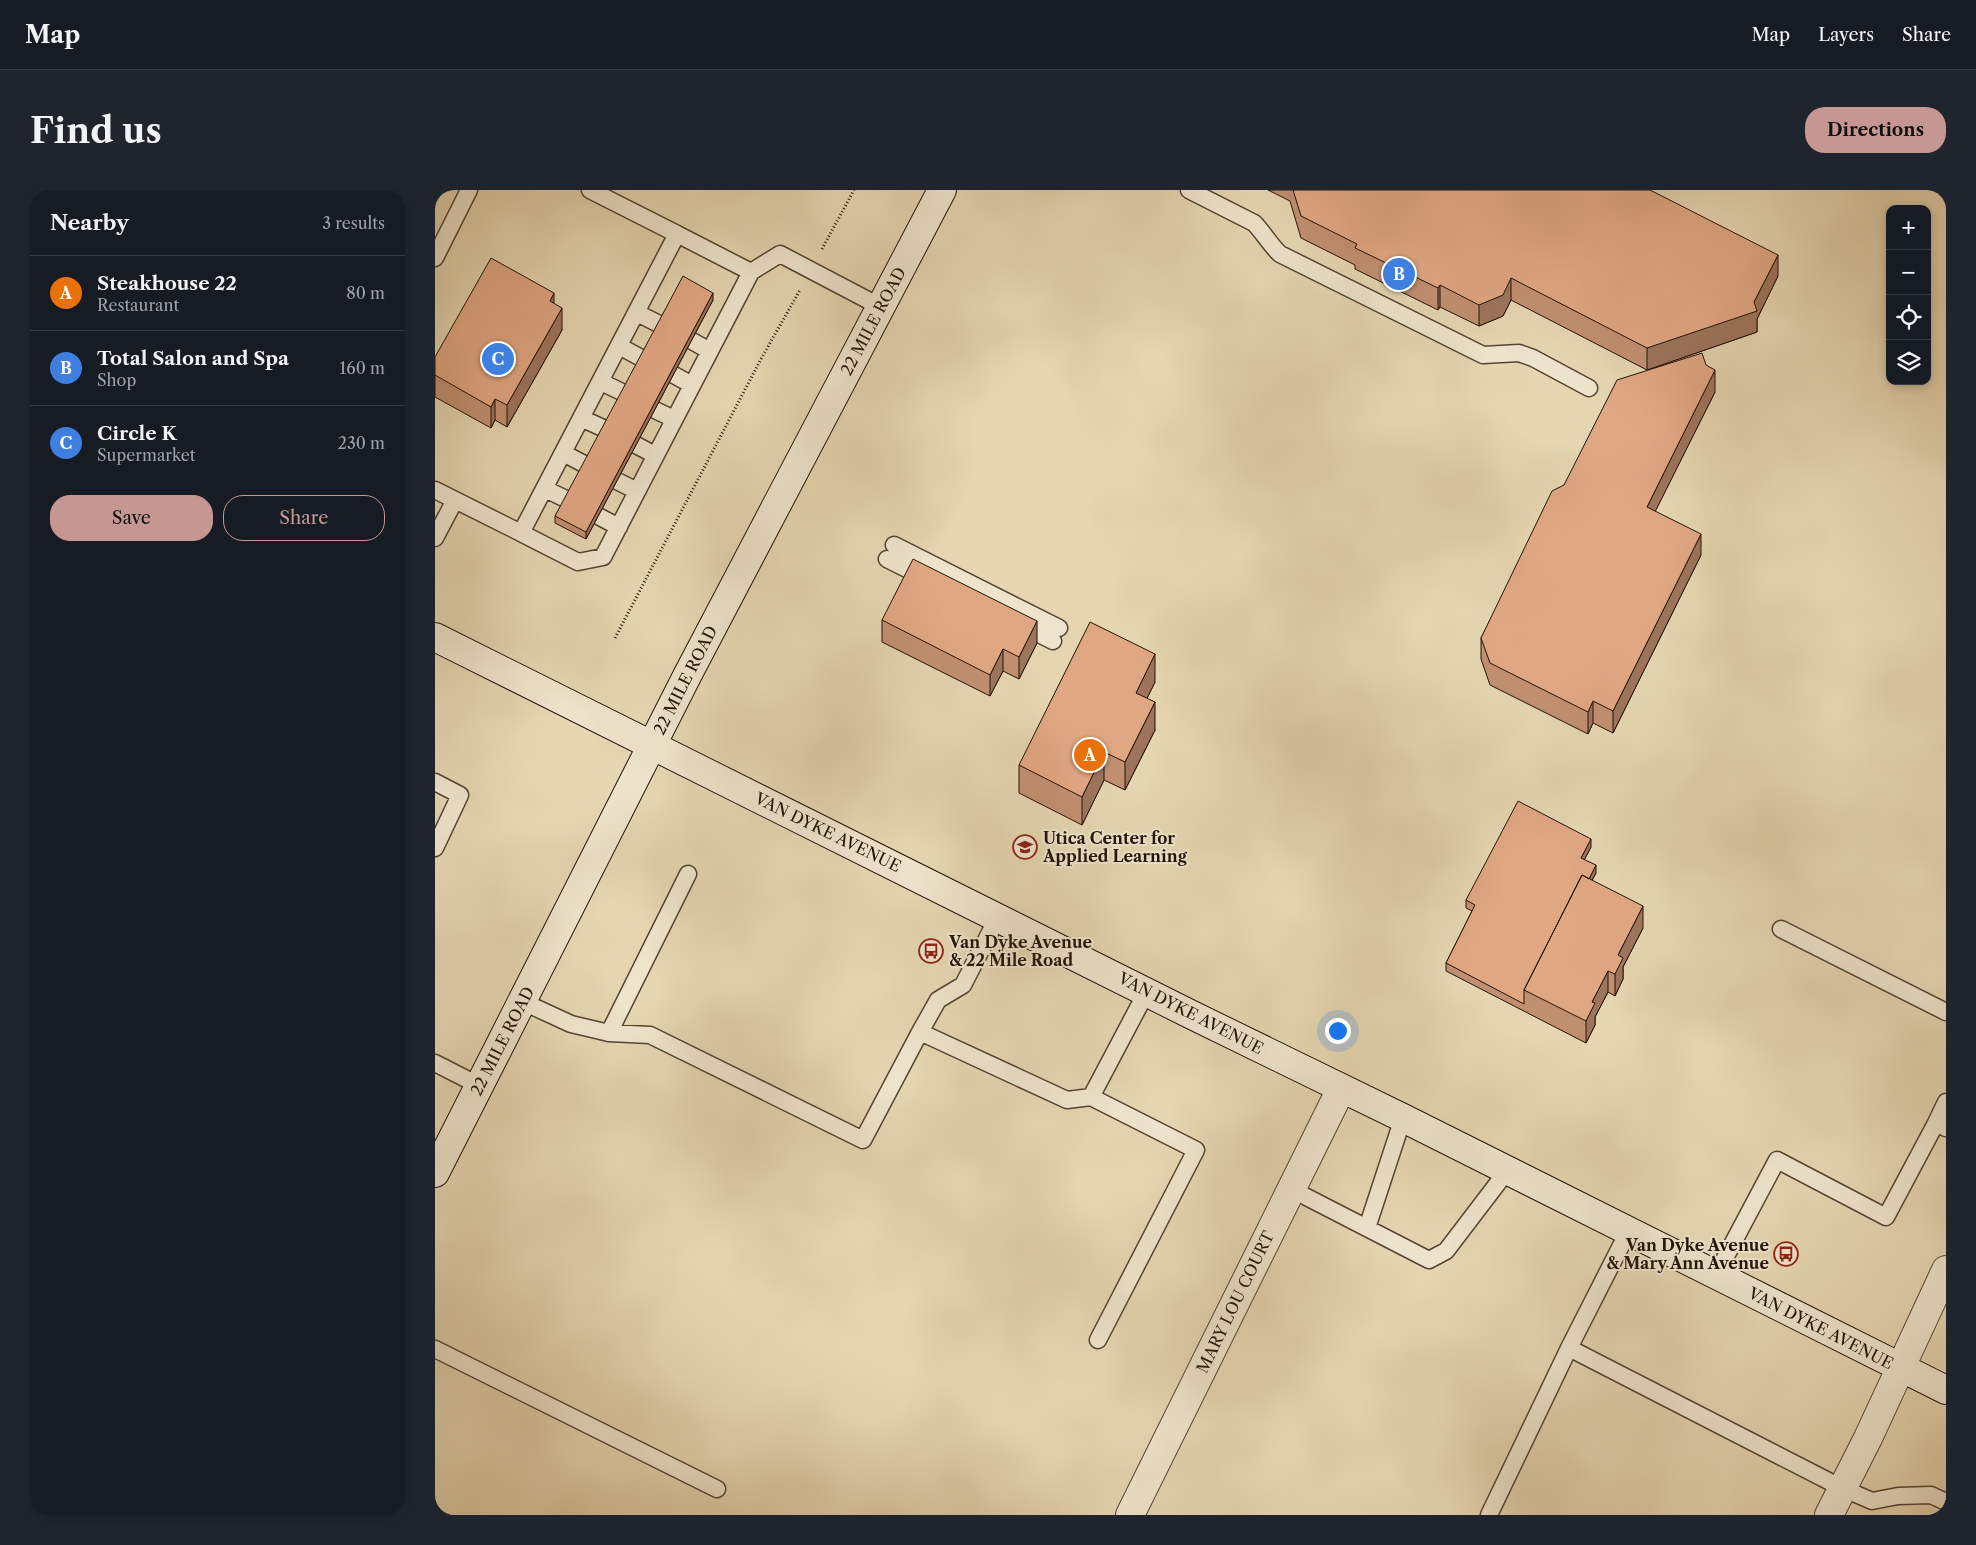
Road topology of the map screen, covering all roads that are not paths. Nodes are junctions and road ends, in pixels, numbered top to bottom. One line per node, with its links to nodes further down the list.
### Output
1 (469, 190): 6 (lane)
2 (591, 190): 5 (lane)
3 (942, 190): 8 (street, 22 MILE ROAD)
4 (1189, 190): 18 (lane)
5 (677, 234): 7 (lane); 9 (lane)
6 (435, 258)
7 (751, 272): 8 (lane); 13 (lane)
8 (881, 306): 41 (street, 22 MILE ROAD)
9 (637, 313): 10 (lane); 12 (lane)
10 (661, 325)
11 (692, 341): 13 (lane)
12 (619, 346): 14 (lane); 16 (lane)
13 (710, 351): 17 (lane)
14 (643, 359)
15 (674, 375): 17 (lane)
16 (601, 382): 19 (lane); 21 (lane)
17 (692, 384): 22 (lane)
18 (1589, 388)
19 (624, 394)
20 (655, 410): 22 (lane)
21 (581, 418): 23 (lane); 25 (lane)
22 (674, 420): 26 (lane)
23 (605, 430)
24 (636, 445): 26 (lane)
25 (563, 453): 27 (lane); 29 (lane)
26 (655, 456): 31 (lane)
27 (586, 465)
28 (617, 481): 31 (lane)
29 (545, 489): 33 (lane); 36 (lane)
30 (435, 490): 32 (lane)
31 (637, 491): 35 (lane)
32 (455, 500): 36 (lane); 37 (lane)
33 (568, 500)
34 (599, 516): 35 (lane)
35 (619, 527): 36 (lane)
36 (521, 534)
37 (435, 538)
38 (891, 552): 39 (lane)
39 (1056, 634)
40 (435, 637): 41 (street, VAN DYKE AVENUE)
41 (651, 745): 45 (street, VAN DYKE AVENUE); 48 (street, 22 MILE ROAD)
42 (435, 782): 43 (lane)
43 (435, 848)
44 (688, 874): 51 (lane)
45 (998, 917): 47 (street, VAN DYKE AVENUE); 50 (lane)
46 (1781, 929): 49 (lane)
47 (1147, 991): 54 (street, VAN DYKE AVENUE); 55 (lane)
48 (521, 1001): 51 (lane); 53 (street, 22 MILE ROAD)
49 (1946, 1012)
50 (920, 1032): 51 (lane); 55 (lane)
51 (609, 1033)
52 (435, 1063): 53 (lane)
53 (480, 1086): 60 (street, 22 MILE ROAD)
54 (1341, 1089): 57 (street, VAN DYKE AVENUE); 61 (street, MARY LOU COURT)
55 (1091, 1097): 66 (lane)
56 (1946, 1102): 58 (lane)
57 (1403, 1118): 59 (street, VAN DYKE AVENUE); 62 (lane)
58 (1941, 1126): 65 (lane)
59 (1507, 1171): 62 (lane); 63 (street, VAN DYKE AVENUE)
60 (435, 1173)
61 (1291, 1189): 62 (lane); 74 (street, MARY LOU COURT)
62 (1367, 1228)
63 (1628, 1232): 65 (street, VAN DYKE AVENUE); 67 (lane)
64 (1946, 1270): 69 (street)
65 (1716, 1275): 69 (street, VAN DYKE AVENUE)
66 (1098, 1340)
67 (1569, 1348): 71 (lane); 75 (lane)
68 (435, 1350): 72 (lane)
69 (1901, 1368): 70 (street, VAN DYKE AVENUE); 71 (street)
70 (1946, 1390)
71 (1842, 1488): 73 (lane); 76 (street)
72 (717, 1489)
73 (1946, 1502)
74 (1130, 1515)
75 (1489, 1515)
76 (1829, 1515)

